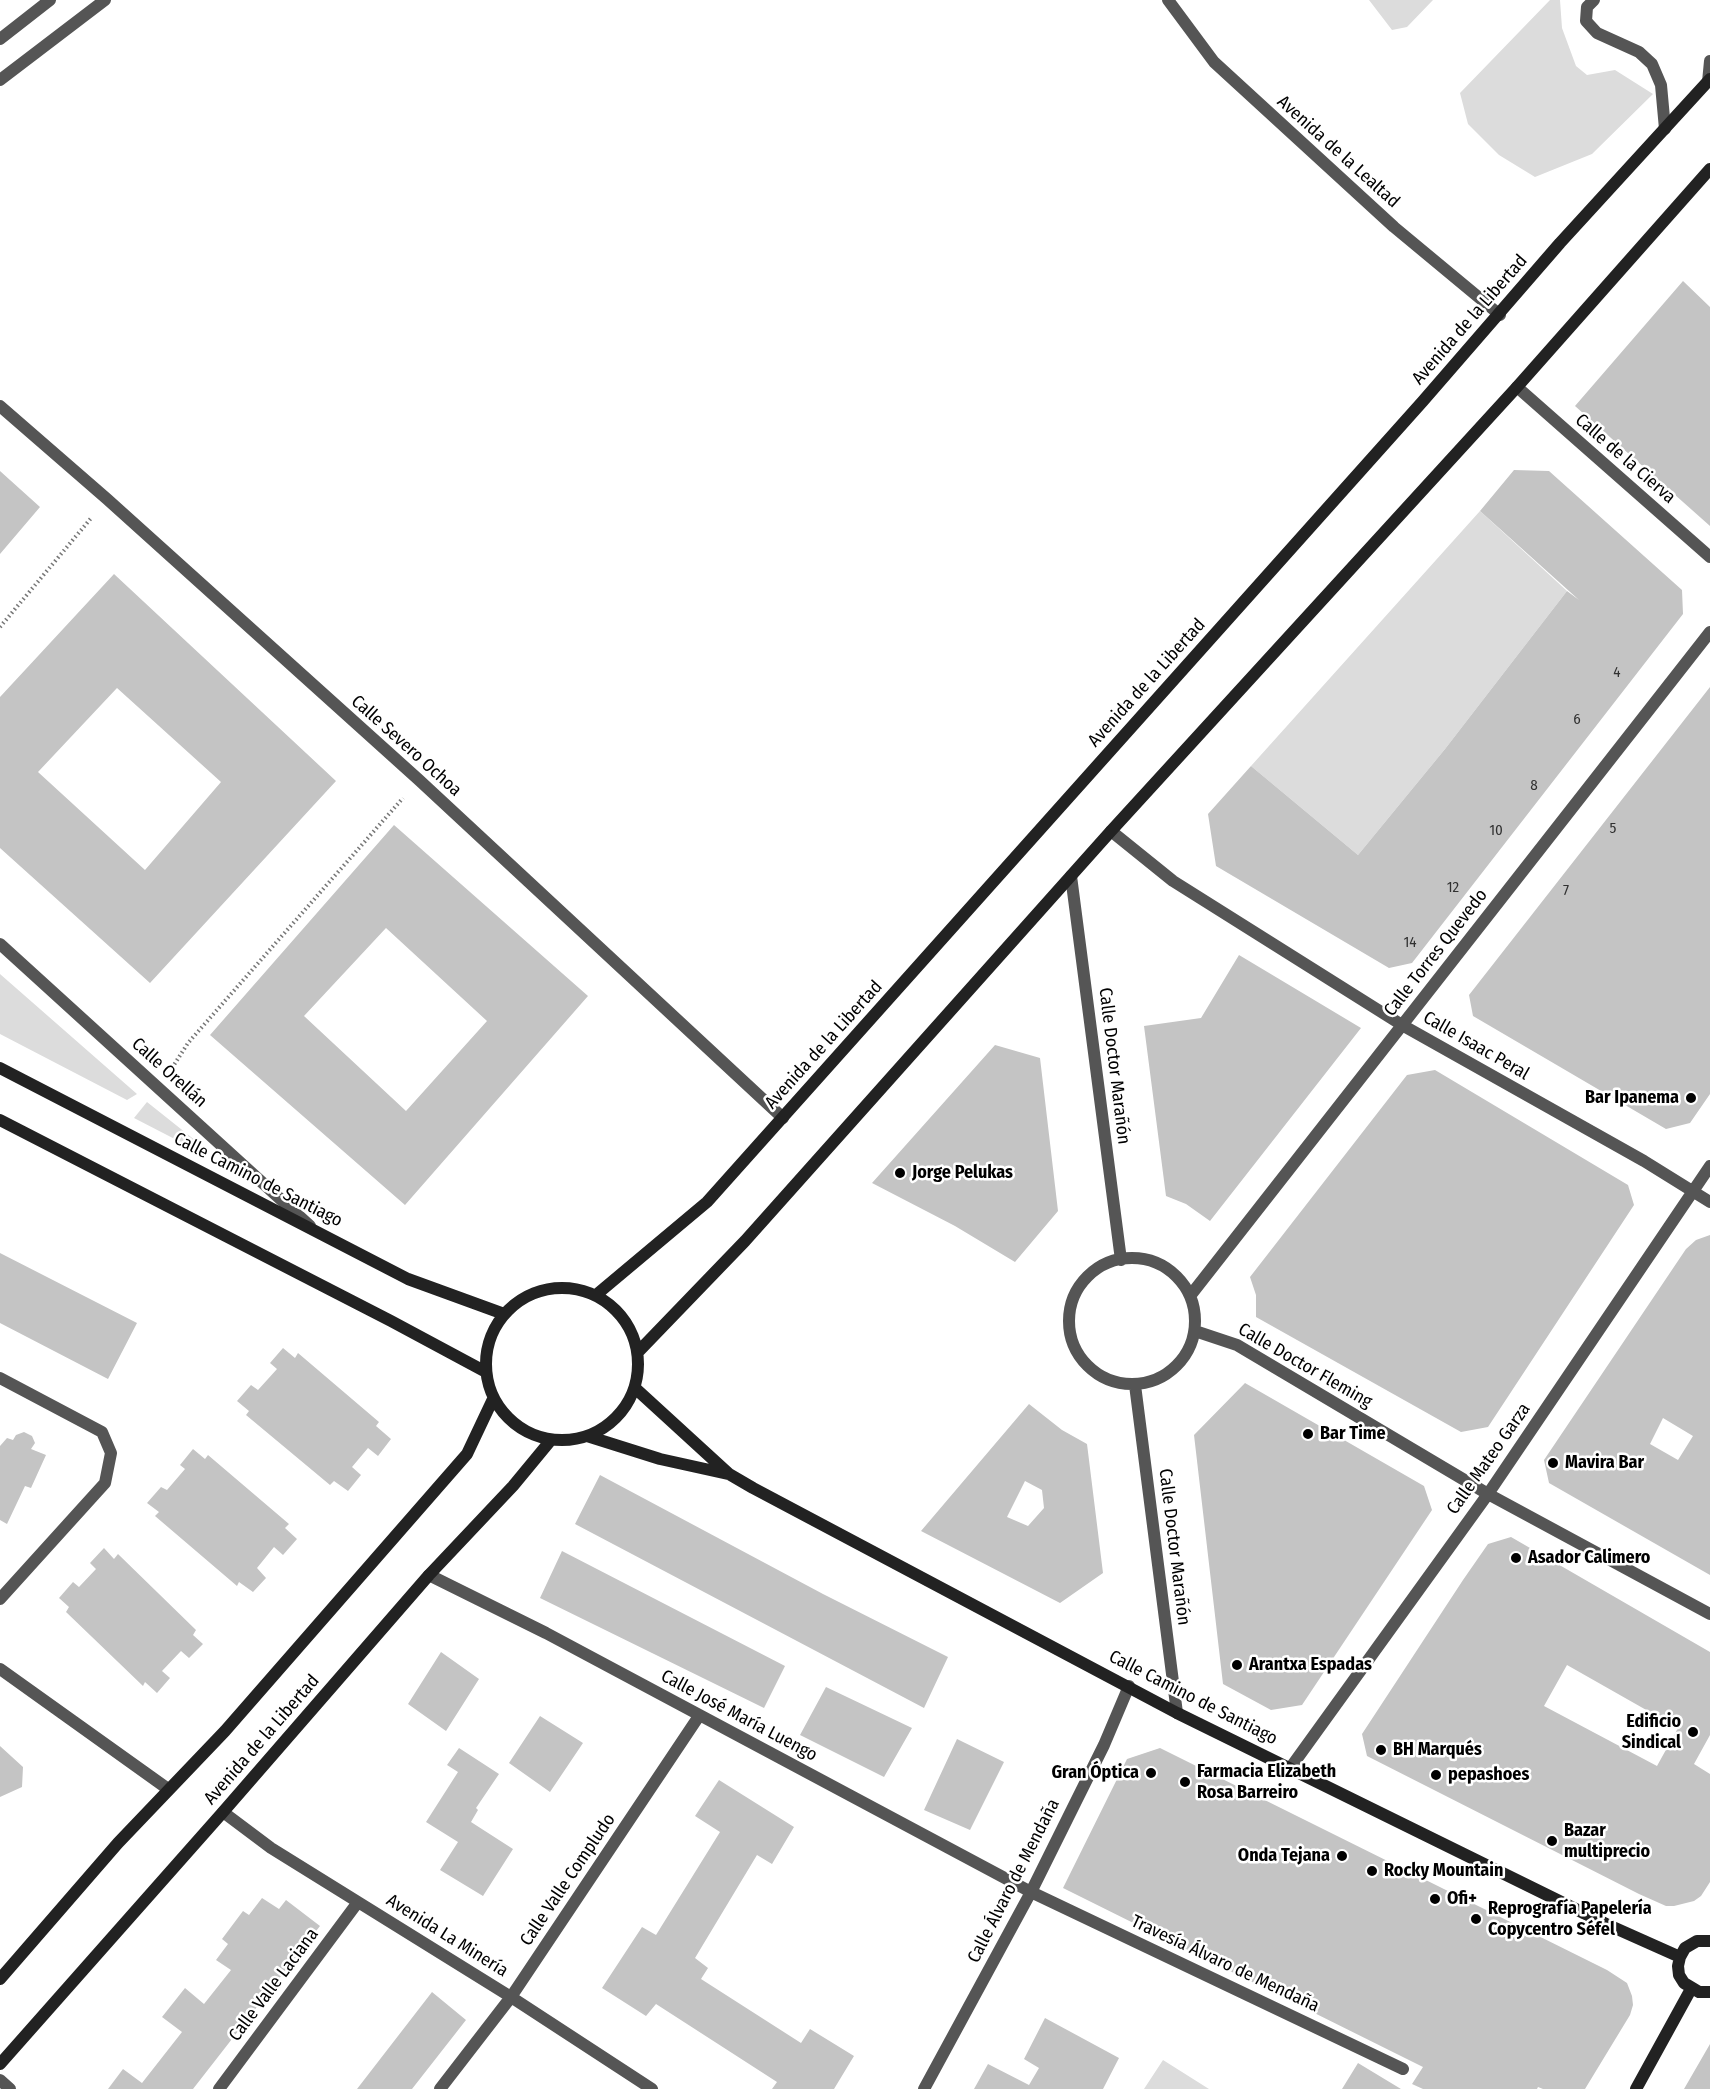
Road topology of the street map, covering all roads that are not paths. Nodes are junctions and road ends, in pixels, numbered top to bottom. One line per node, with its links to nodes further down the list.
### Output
1 (50, 0): 5 (street)
2 (105, 0): 7 (street)
3 (1168, 0): 11 (street, Avenida de la Lealtad)
4 (1594, 0): 9 (street)
5 (0, 39)
6 (1710, 61): 8 (street)
7 (0, 80)
8 (1709, 81): 9 (main road, Avenida de la Libertad)
9 (1665, 129): 11 (main road, Avenida de la Libertad)
10 (1710, 169): 12 (main road)
11 (1500, 315): 21 (main road, Avenida de la Libertad)
12 (1516, 387): 14 (street, Calle de la Cierva); 16 (main road)
13 (0, 406): 21 (street, Calle Severo Ochoa)
14 (1710, 557)
15 (1710, 632): 19 (street, Calle Torres Quevedo)
16 (1111, 831): 17 (main road); 19 (street, Calle Isaac Peral)
17 (1071, 876): 27 (street, Calle Doctor Marañón); 32 (main road)
18 (0, 944): 26 (street, Calle Orellán)
19 (1402, 1025): 24 (street, Calle Isaac Peral); 29 (street, Calle Torres Quevedo)
20 (0, 1068): 26 (main road, Calle Camino de Santiago)
21 (783, 1118): 28 (main road, Avenida de la Libertad)
22 (0, 1120): 33 (main road)
23 (1710, 1166): 24 (street, Calle Mateo Garza)
24 (1692, 1192): 25 (street, Calle Isaac Peral); 41 (street, Calle Mateo Garza)
25 (1710, 1202)
26 (313, 1228): 30 (main road, Calle Camino de Santiago)
27 (1121, 1260): 29 (street); 35 (street)
28 (596, 1295): 30 (main road); 32 (main road)
29 (1190, 1296): 31 (street)
30 (504, 1314): 33 (main road)
31 (1195, 1332): 35 (street); 41 (street, Calle Doctor Fleming)
32 (638, 1352): 36 (main road)
33 (486, 1372): 37 (main road)
34 (0, 1378): 43 (street)
35 (1135, 1385): 47 (street, Calle Doctor Marañón)
36 (634, 1388): 38 (main road); 40 (main road, Calle Camino de Santiago)
37 (494, 1398): 39 (main road); 50 (main road, Avenida de la Libertad)
38 (587, 1436): 39 (main road); 40 (main road, Calle Camino de Santiago)
39 (551, 1440): 42 (main road, Avenida de la Libertad)
40 (729, 1474): 46 (main road, Calle Camino de Santiago)
41 (1488, 1494): 44 (street, Calle Doctor Fleming); 49 (street, Calle Mateo Garza)
42 (429, 1575): 48 (street, Calle José María Luengo); 51 (main road, Avenida de la Libertad)
43 (0, 1599)
44 (1710, 1614)
45 (0, 1669): 50 (street)
46 (1129, 1686): 47 (main road, Calle Camino de Santiago); 52 (street, Calle Álvaro de Mendaña)
47 (1177, 1713): 49 (main road, Calle Camino de Santiago)
48 (699, 1716): 52 (street, Calle José María Luengo); 59 (street, Calle Valle Compludo)
49 (1291, 1767): 55 (main road, Calle Camino de Santiago)
50 (168, 1789): 56 (main road, Avenida de la Libertad)
51 (224, 1812): 53 (street, Avenida La Minería); 60 (main road, Avenida de la Libertad)
52 (1031, 1892): 61 (street, Travesía Álvaro de Mendaña); 67 (street, Calle Álvaro de Mendaña)
53 (358, 1902): 59 (street, Avenida La Minería); 64 (street, Calle Valle Laciana)
54 (1710, 1941): 55 (main road)
55 (1680, 1957): 57 (main road)
56 (0, 1979)
57 (1691, 1989): 58 (main road); 68 (main road)
58 (1710, 1992)
59 (511, 1997): 65 (street, Calle Valle Compludo); 66 (street, Avenida La Minería)
60 (0, 2064)
61 (1403, 2069)
62 (0, 2080): 63 (street)
63 (10, 2089)
64 (219, 2089)
65 (440, 2089)
66 (651, 2089)
67 (924, 2089)
68 (1636, 2089)

